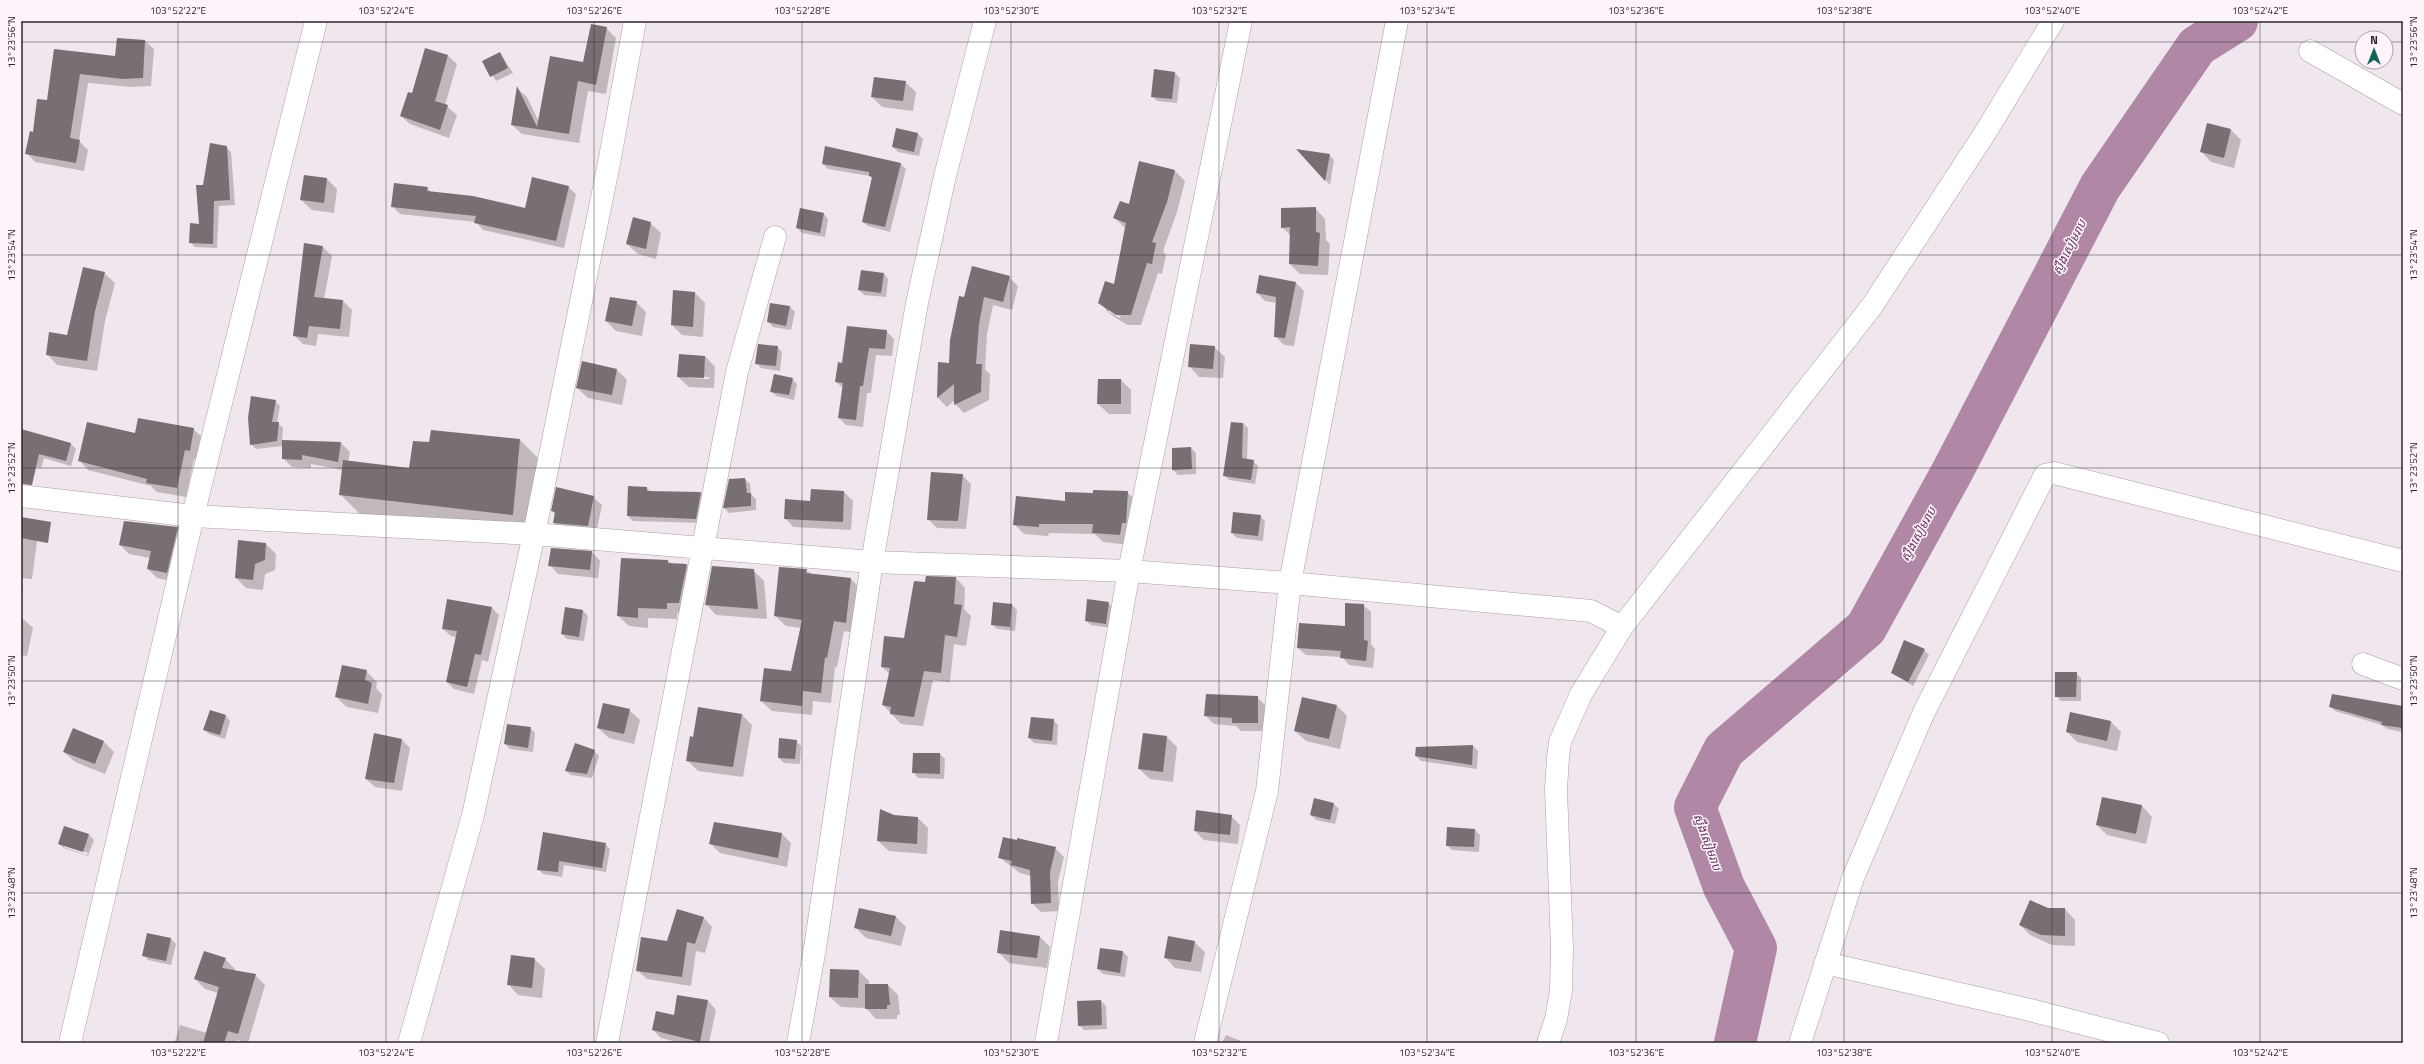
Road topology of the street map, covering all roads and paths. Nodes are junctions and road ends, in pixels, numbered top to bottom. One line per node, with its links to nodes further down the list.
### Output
1 (316, 21): 11 (street)
2 (635, 21): 12 (street)
3 (985, 21): 15 (street)
4 (1241, 21): 16 (street)
5 (1397, 21): 17 (street)
6 (2053, 21): 18 (street)
7 (2310, 51): 8 (street)
8 (2403, 104)
9 (775, 237): 13 (street)
10 (21, 496): 11 (street)
11 (193, 516): 12 (street); 22 (street)
12 (534, 534): 13 (street); 23 (street)
13 (704, 548): 15 (street); 24 (street)
14 (2403, 561): 21 (street)
15 (872, 562): 16 (street); 25 (street)
16 (1129, 572): 17 (street); 26 (street)
17 (1290, 583): 18 (street); 27 (street)
18 (1622, 627): 28 (street)
19 (2363, 664): 20 (street)
20 (2403, 679)
21 (1825, 963): 29 (street); 30 (street)
22 (70, 1043)
23 (409, 1043)
24 (607, 1043)
25 (798, 1043)
26 (1046, 1043)
27 (1205, 1043)
28 (1548, 1043)
29 (1800, 1043)
30 (2158, 1043)

